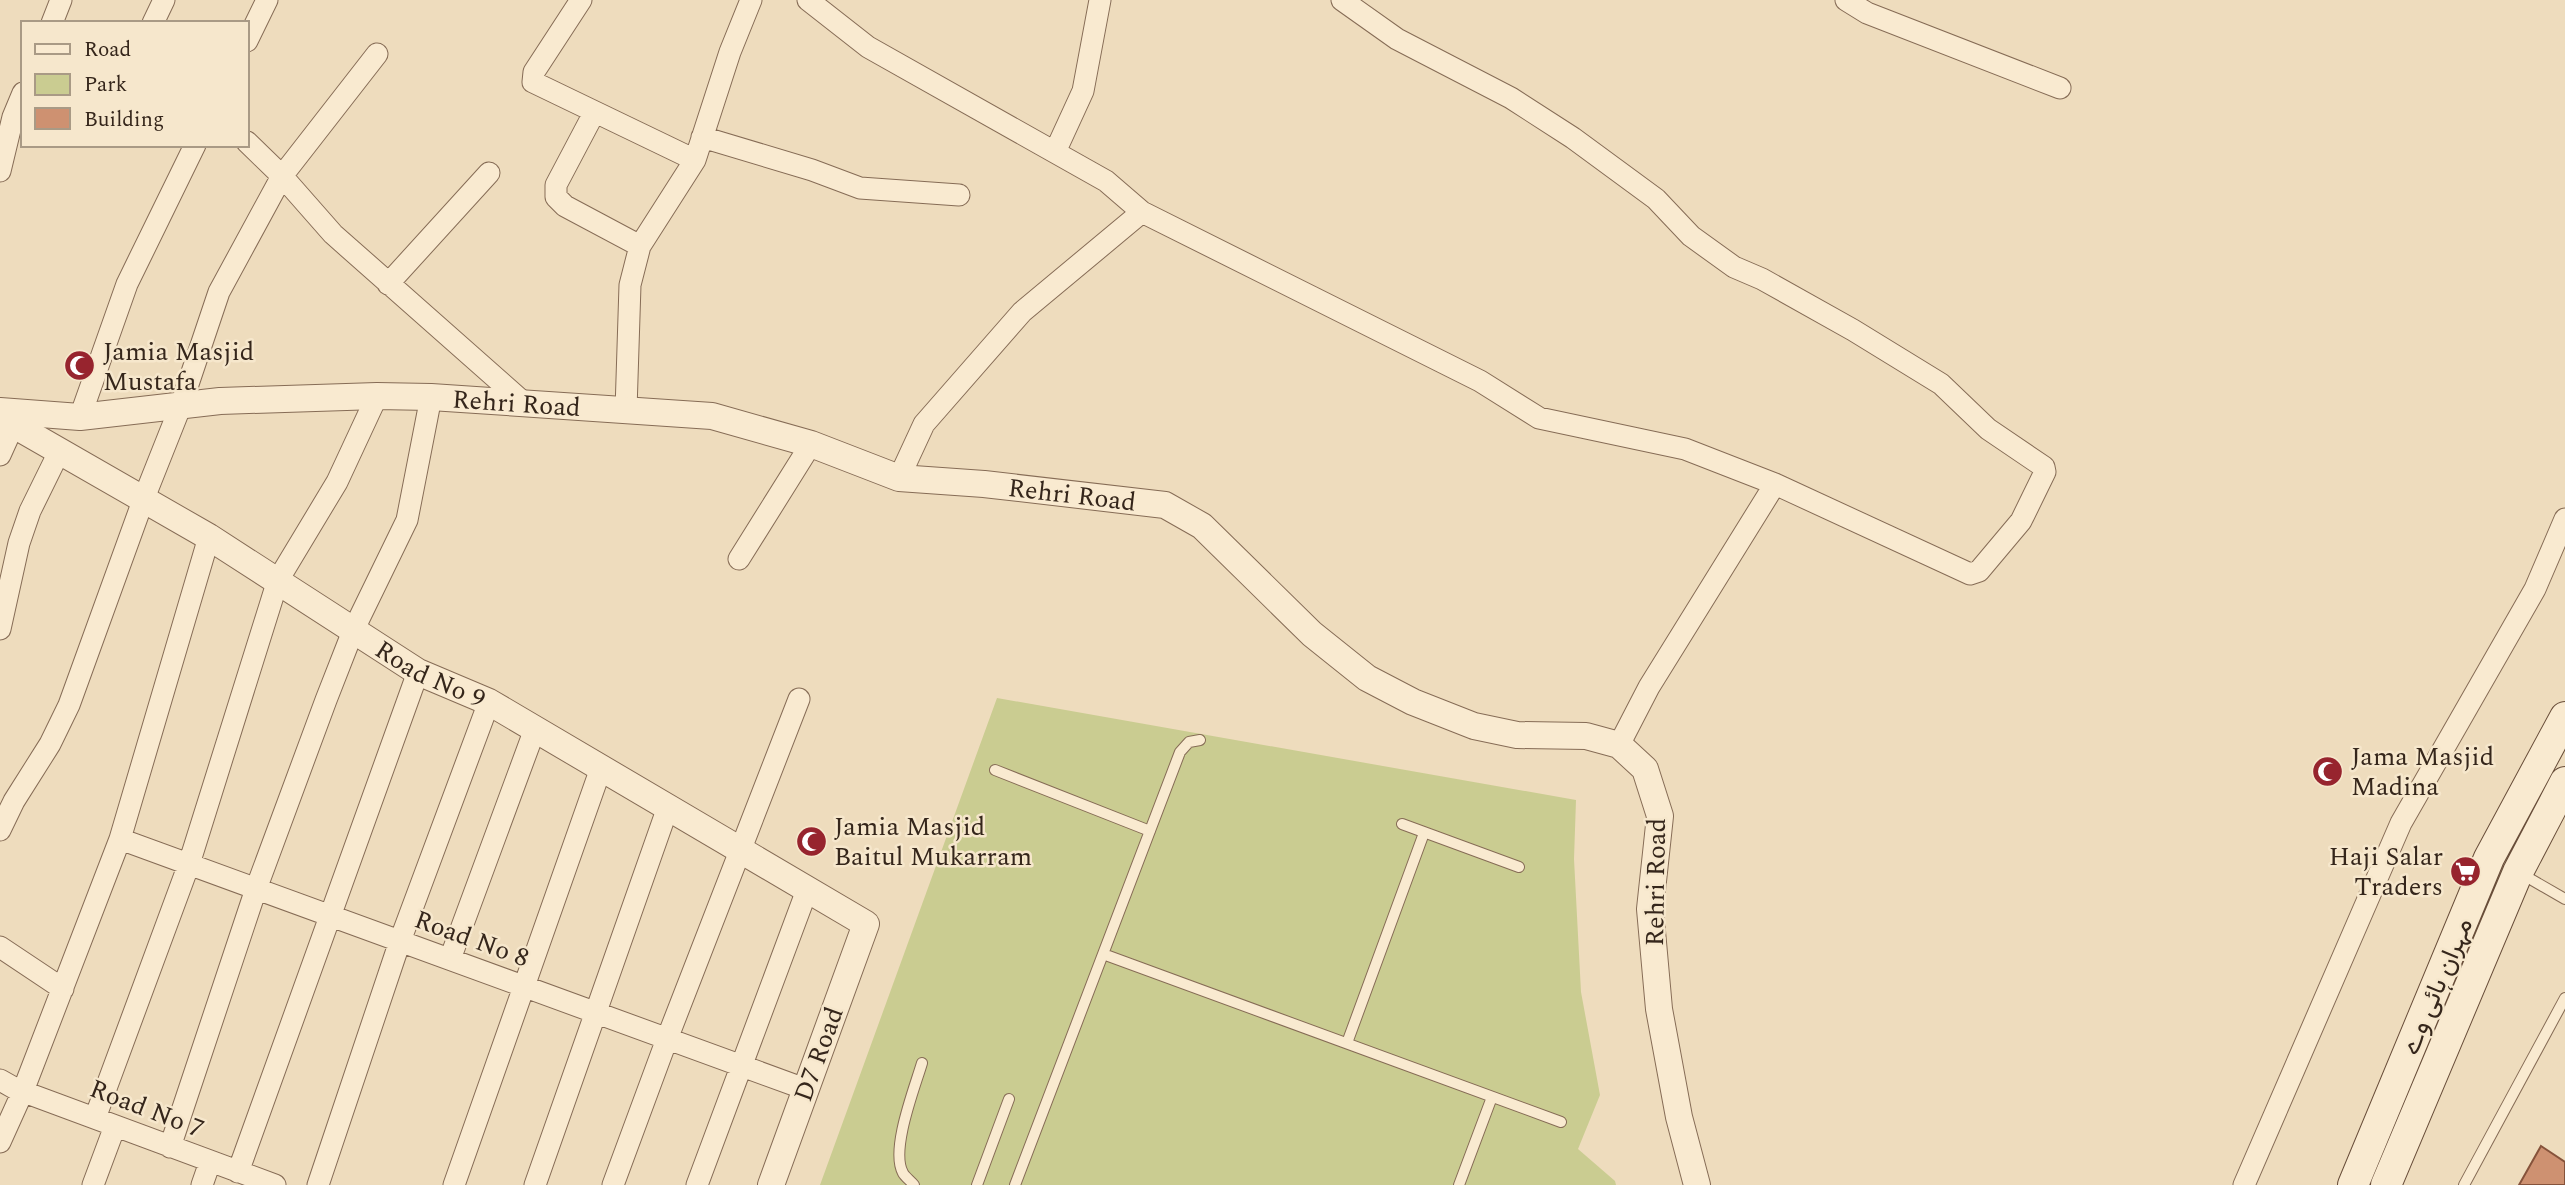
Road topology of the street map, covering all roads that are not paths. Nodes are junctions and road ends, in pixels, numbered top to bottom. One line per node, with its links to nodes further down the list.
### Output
1 (61, 0): 10 (street)
2 (164, 0): 11 (street)
3 (267, 0): 12 (street)
4 (581, 0): 16 (street)
5 (751, 0): 17 (street)
6 (808, 0): 20 (street)
7 (1100, 0): 20 (street)
8 (1342, 0): 40 (street)
9 (1846, 0): 14 (street)
10 (53, 21)
11 (154, 21)
12 (248, 39)
13 (377, 54): 24 (street)
14 (2060, 89)
15 (21, 98): 22 (street)
16 (594, 113): 21 (street); 27 (street)
17 (702, 137): 21 (street); 25 (street)
18 (248, 143): 24 (street)
19 (194, 147): 35 (street)
20 (1055, 152): 26 (street)
21 (695, 160): 27 (street)
22 (0, 171)
23 (489, 173): 28 (street)
24 (282, 176): 28 (street); 32 (street)
25 (958, 194)
26 (1142, 212): 39 (street); 40 (street)
27 (640, 246): 33 (street)
28 (388, 284): 31 (street)
29 (377, 396): 30 (street, Rehri Road); 32 (street, Rehri Road); 45 (street)
30 (432, 397): 31 (street, Rehri Road); 47 (street)
31 (523, 402): 33 (street, Rehri Road)
32 (181, 405): 35 (street, Rehri Road); 41 (street)
33 (626, 410): 36 (street, Rehri Road)
34 (8, 416): 35 (street, Rehri Road); 37 (street, Road No 9); 38 (street)
35 (80, 417)
36 (811, 444): 39 (street, Rehri Road); 44 (street)
37 (60, 450): 41 (street, Road No 9); 46 (street)
38 (0, 455)
39 (899, 478): 54 (street, Rehri Road)
40 (1775, 484): 54 (street)
41 (144, 498): 43 (street, Road No 9); 60 (street)
42 (2565, 519): 110 (street)
43 (209, 537): 45 (street, Road No 9); 63 (street)
44 (739, 559)
45 (278, 580): 47 (street, Road No 9); 65 (street)
46 (0, 629)
47 (354, 631): 48 (street, Road No 9); 68 (street)
48 (418, 672): 50 (street, Road No 9); 71 (street)
49 (799, 699): 64 (street)
50 (489, 702): 52 (street, Road No 9); 73 (street)
51 (2565, 716): 66 (main road, مہران ہائی وے)
52 (535, 729): 55 (street, Road No 9); 76 (street)
53 (1200, 740): 61 (lane)
54 (1619, 745): 109 (street, Rehri Road)
55 (601, 768): 58 (street, Road No 9); 77 (street)
56 (995, 770): 61 (lane)
57 (2565, 782): 66 (main road)
58 (668, 807): 64 (street, Road No 9); 80 (street)
59 (1402, 824): 62 (lane)
60 (0, 831)
61 (1150, 831): 75 (lane)
62 (1424, 833): 67 (lane); 82 (lane)
63 (120, 839): 65 (street, Road No 8); 78 (street)
64 (740, 850): 69 (street, Road No 9); 81 (street)
65 (189, 864): 68 (street, Road No 8); 90 (street)
66 (2503, 865): 70 (lane); 111 (main road, مہران ہائی وے); 112 (main road)
67 (1518, 867)
68 (256, 889): 71 (street, Road No 8); 93 (street)
69 (807, 890): 72 (street, Road No 9); 84 (street)
70 (2565, 899)
71 (330, 916): 73 (street, Road No 8); 95 (street)
72 (866, 924): 86 (street, D7 Road)
73 (400, 941): 76 (street, Road No 8); 99 (street)
74 (0, 947): 78 (street)
75 (1103, 954): 82 (lane); 107 (lane)
76 (450, 959): 77 (street, Road No 8)
77 (524, 986): 80 (street, Road No 8); 100 (street)
78 (63, 989): 87 (street)
79 (2565, 998): 113 (lane)
80 (595, 1013): 81 (street, Road No 8); 101 (street)
81 (667, 1039): 84 (street, Road No 8); 102 (street)
82 (1347, 1043): 88 (lane)
83 (922, 1063): 105 (lane)
84 (740, 1066): 86 (street, Road No 8); 103 (street)
85 (0, 1080): 87 (street, Road No 7)
86 (805, 1089): 104 (street, D7 Road)
87 (23, 1091): 90 (street, Road No 7); 92 (street)
88 (1492, 1097): 91 (lane); 108 (lane)
89 (1009, 1099): 106 (lane)
90 (105, 1122): 93 (street, Road No 7); 96 (street)
91 (1561, 1122)
92 (0, 1142)
93 (170, 1147): 94 (street, Road No 7)
94 (210, 1162): 95 (street, Road No 7); 97 (street)
95 (238, 1172): 98 (street, Road No 7)
96 (93, 1185)
97 (202, 1185)
98 (275, 1185)
99 (318, 1185)
100 (454, 1185)
101 (535, 1185)
102 (613, 1185)
103 (697, 1185)
104 (771, 1185)
105 (914, 1185)
106 (976, 1185)
107 (1015, 1185)
108 (1459, 1185)
109 (1697, 1185)
110 (2244, 1185)
111 (2353, 1185)
112 (2386, 1185)
113 (2464, 1185)

